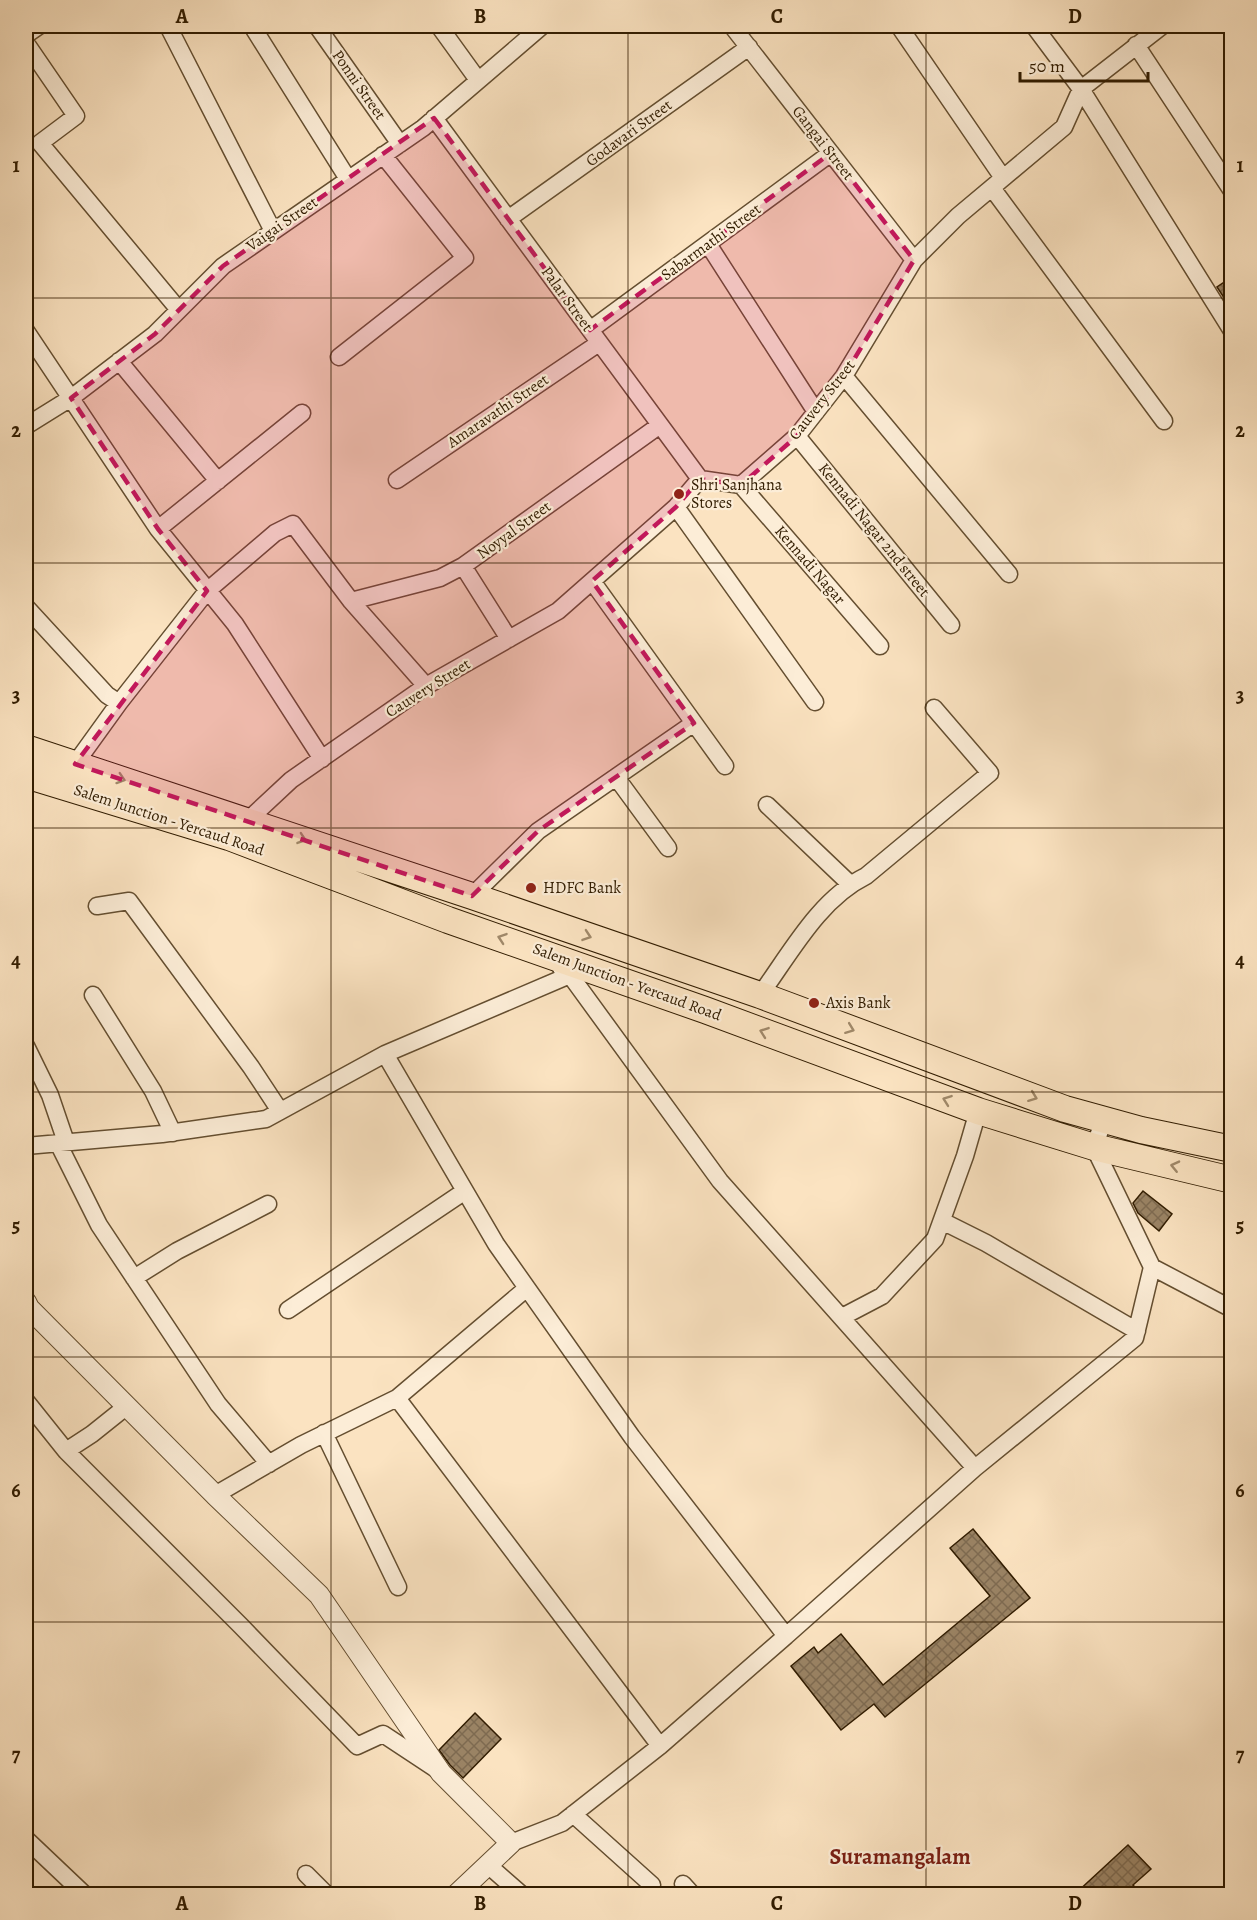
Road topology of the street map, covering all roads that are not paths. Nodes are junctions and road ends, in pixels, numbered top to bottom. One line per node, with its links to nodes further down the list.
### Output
1 (39, 26): 11 (street)
2 (168, 26): 25 (street)
3 (252, 26): 21 (street)
4 (317, 26): 18 (street, Ponni Street)
5 (439, 26): 15 (street)
6 (542, 26): 15 (street, Vaigai Street)
7 (732, 26): 14 (street, Gangai Street)
8 (899, 26): 22 (street)
9 (1034, 26): 16 (street)
10 (1162, 26): 13 (street, Cauvery Street)
11 (26, 34)
12 (26, 43): 28 (street)
13 (1136, 45): 16 (street, Cauvery Street); 23 (street)
14 (749, 47): 19 (street, Gangai Street); 24 (street, Godavari Street)
15 (478, 80): 17 (street, Vaigai Street)
16 (1081, 89): 22 (street, Cauvery Street); 30 (street)
17 (434, 118): 18 (street, Vaigai Street); 24 (street, Palar Street)
18 (400, 144): 20 (street, Vaigai Street)
19 (831, 153): 26 (street, Sabarmathi Street); 27 (street, Gangai Street)
20 (383, 155): 21 (street, Vaigai Street); 32 (street)
21 (348, 179): 25 (street, Vaigai Street)
22 (998, 183): 27 (street, Cauvery Street); 38 (street)
23 (1232, 192)
24 (508, 219): 31 (street, Palar Street)
25 (273, 231): 28 (street, Vaigai Street)
26 (708, 244): 31 (street, Sabarmathi Street); 36 (street)
27 (914, 260): 34 (street, Cauvery Street)
28 (179, 310): 33 (street, Vaigai Street)
29 (26, 331): 35 (street)
30 (1232, 331)
31 (595, 336): 39 (street, Palar Street); 43 (street, Amaravathi Street)
32 (339, 357)
33 (119, 362): 35 (street, Vaigai Street); 44 (street)
34 (844, 376): 36 (street, Cauvery Street); 49 (street)
35 (71, 398): 40 (street, Vaigai Street); 47 (street)
36 (816, 412): 41 (street, Cauvery Street)
37 (302, 413): 44 (street)
38 (1164, 421)
39 (660, 425): 42 (street, Palar Street); 48 (street, Noyyal Street)
40 (26, 426)
41 (797, 436): 45 (street, Cauvery Street); 54 (street, Kennadi Nagar 2nd street)
42 (700, 479): 45 (street); 46 (street, Cauvery Street)
43 (397, 480)
44 (218, 481): 47 (street)
45 (741, 485): 56 (street, Kennadi Nagar)
46 (676, 507): 50 (street, Cauvery Street); 58 (street)
47 (158, 529): 51 (street)
48 (463, 566): 52 (street, Noyyal Street); 55 (street)
49 (1009, 574)
50 (592, 581): 55 (street, Cauvery Street); 61 (street)
51 (207, 591): 52 (street); 59 (street); 63 (street)
52 (351, 601): 57 (street)
53 (26, 607): 59 (street)
54 (951, 625)
55 (509, 639): 57 (street, Cauvery Street)
56 (880, 646)
57 (426, 686): 63 (street, Cauvery Street)
58 (816, 702)
59 (119, 703): 64 (street)
60 (934, 708): 71 (street)
61 (694, 723): 65 (street); 67 (street)
62 (26, 748): 64 (main road)
63 (322, 759): 69 (street, Cauvery Street)
64 (75, 764): 69 (main road, one-way to 69)
65 (725, 766)
66 (26, 775): 75 (main road, Salem Junction - Yercaud Road, one-way to 66)
67 (616, 777): 70 (street); 72 (street)
68 (767, 805): 71 (street)
69 (247, 820): 72 (main road, one-way to 72)
70 (668, 848)
71 (850, 884): 78 (street)
72 (472, 896): 74 (main road)
73 (98, 906): 81 (street)
74 (561, 927): 75 (main road); 78 (main road, one-way to 78)
75 (544, 953): 76 (street); 82 (main road, Salem Junction - Yercaud Road, one-way to 75)
76 (570, 975): 80 (street); 99 (street)
77 (93, 995): 84 (street)
78 (760, 995): 83 (main road, one-way to 83)
79 (26, 1046): 85 (street)
80 (384, 1054): 81 (street); 90 (street)
81 (280, 1111): 84 (street)
82 (978, 1111): 87 (main road, Salem Junction - Yercaud Road); 92 (street)
83 (1104, 1120): 87 (street); 88 (main road)
84 (173, 1133): 85 (street)
85 (62, 1143): 86 (street); 94 (street)
86 (26, 1146)
87 (1094, 1147): 89 (main road, Salem Junction - Yercaud Road, one-way to 87); 93 (street)
88 (1232, 1149)
89 (1232, 1180)
90 (465, 1191): 95 (street); 98 (street)
91 (267, 1204): 94 (street)
92 (942, 1221): 99 (street); 100 (street)
93 (1152, 1267): 97 (street); 100 (street)
94 (134, 1278): 106 (street)
95 (527, 1288): 101 (street); 110 (street)
96 (26, 1302): 103 (street)
97 (1232, 1309)
98 (288, 1310)
99 (842, 1317): 107 (street)
100 (1137, 1331): 107 (street)
101 (397, 1398): 104 (street); 111 (street)
102 (26, 1401): 105 (street)
103 (127, 1406): 105 (street); 108 (street)
104 (324, 1434): 106 (street); 109 (street)
105 (66, 1450): 112 (street)
106 (269, 1464): 108 (street)
107 (975, 1468): 110 (street)
108 (215, 1496): 112 (street)
109 (398, 1587)
110 (786, 1636): 111 (street)
111 (660, 1746): 113 (street)
112 (441, 1773): 115 (street)
113 (573, 1814): 115 (street); 118 (street)
114 (26, 1839): 119 (street)
115 (511, 1843): 116 (street)
116 (488, 1865): 121 (street); 122 (street)
117 (306, 1875): 120 (street)
118 (652, 1885)
119 (84, 1894)
120 (326, 1894)
121 (457, 1894)
122 (521, 1894)

